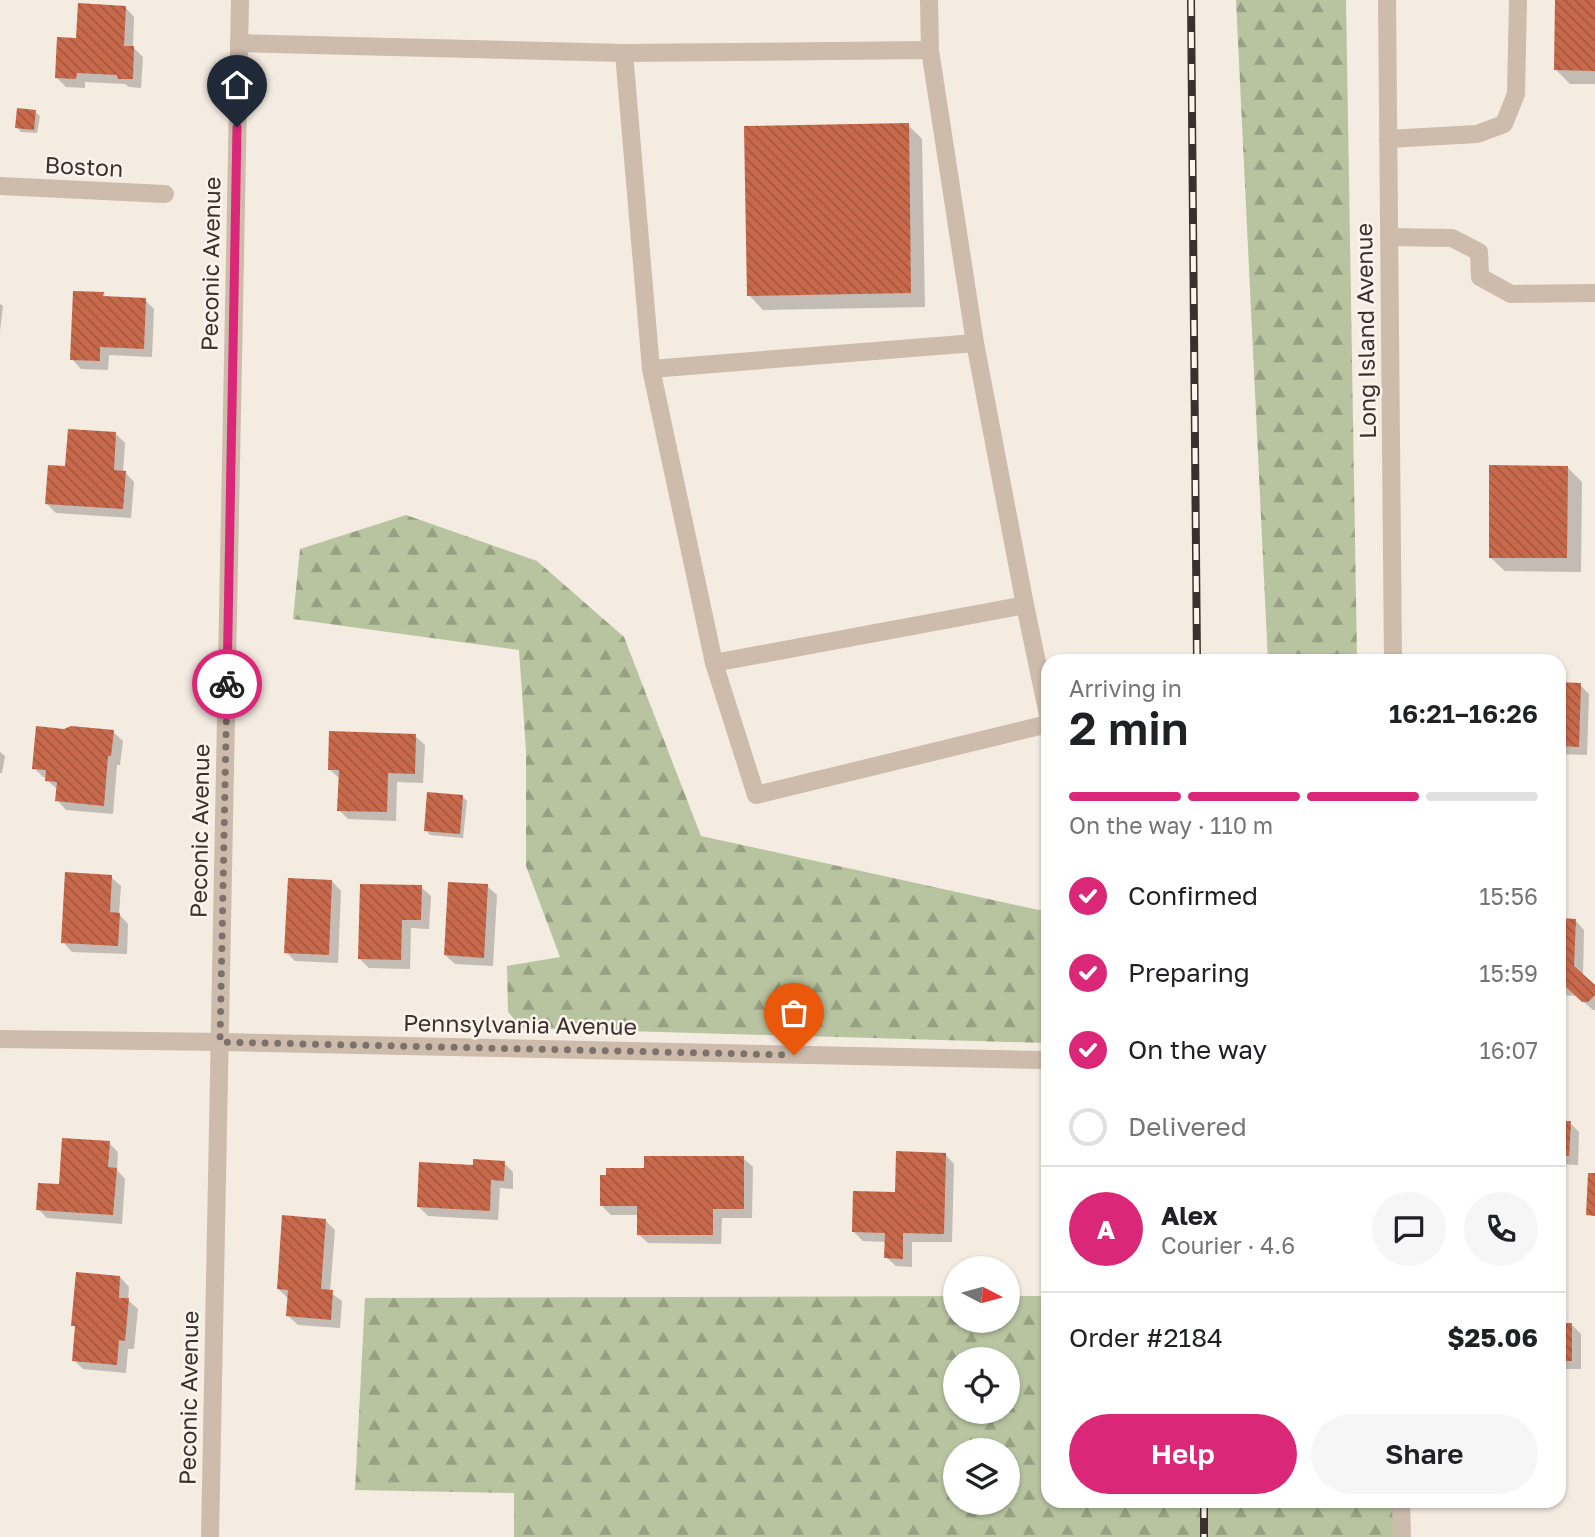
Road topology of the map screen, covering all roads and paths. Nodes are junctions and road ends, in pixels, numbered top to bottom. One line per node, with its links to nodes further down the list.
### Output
1 (240, 0): 5 (street, Peconic Avenue)
2 (929, 0): 6 (street)
3 (1387, 0): 8 (street, Long Island Avenue)
4 (1518, 0): 8 (street)
5 (239, 43): 7 (street); 21 (street, Peconic Avenue)
6 (930, 51): 7 (street); 13 (street)
7 (624, 53): 14 (street)
8 (1388, 139): 11 (street, Long Island Avenue)
9 (0, 186): 10 (street, Boston)
10 (165, 194)
11 (1389, 237): 12 (street); 16 (street, Long Island Avenue)
12 (1595, 293)
13 (975, 343): 14 (street); 15 (street)
14 (651, 369): 17 (street)
15 (1025, 605): 17 (street); 18 (street)
16 (1393, 654)
17 (714, 663): 19 (street)
18 (1041, 682)
19 (1041, 726)
20 (0, 1040): 21 (street, Pennsylvania Avenue)
21 (220, 1042): 22 (street, Pennsylvania Avenue); 24 (street, Peconic Avenue)
22 (1040, 1060)
23 (1401, 1508): 25 (street)
24 (210, 1537)
25 (1402, 1537)

